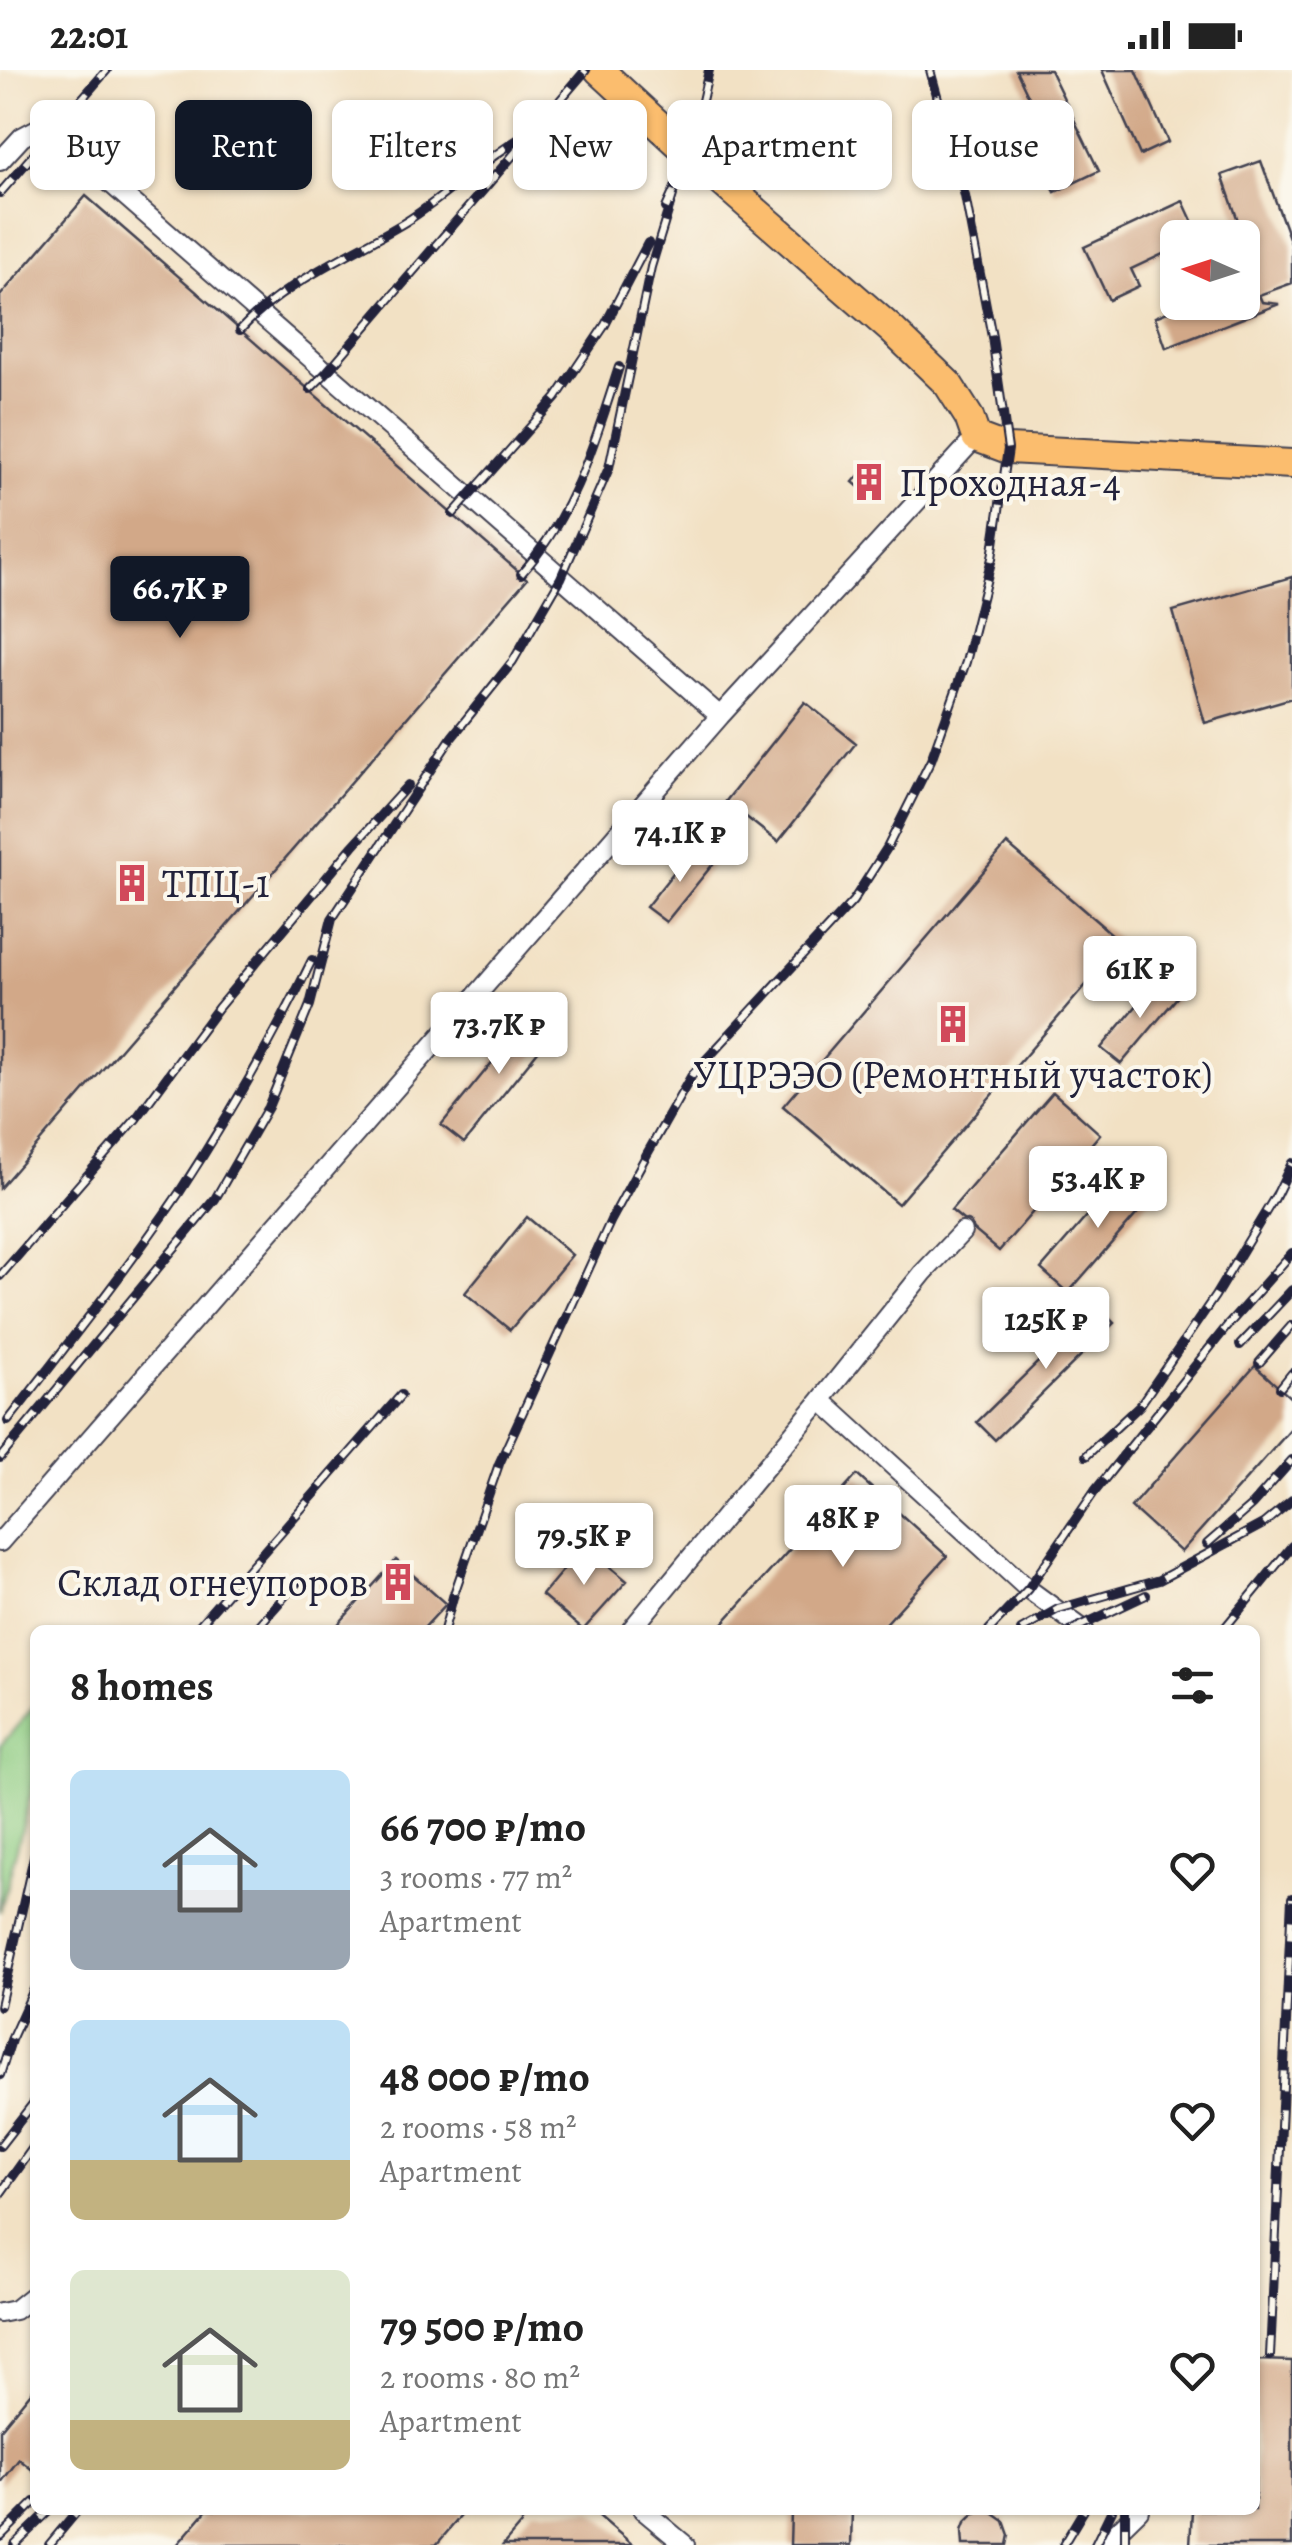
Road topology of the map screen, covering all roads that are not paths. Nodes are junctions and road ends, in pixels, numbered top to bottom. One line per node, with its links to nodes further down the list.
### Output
1 (599, 70): 3 (main road)
2 (0, 161): 5 (street)
3 (976, 437): 4 (main road); 5 (street)
4 (1292, 464)
5 (720, 716): 8 (street)
6 (962, 1232): 7 (street)
7 (820, 1400): 9 (street); 10 (street)
8 (0, 1542)
9 (634, 1625)
10 (1077, 1625)
11 (30, 2298): 12 (street)
12 (0, 2313)
13 (648, 2515): 15 (street)
14 (1134, 2515): 16 (street)
15 (685, 2545)
16 (1103, 2545)

